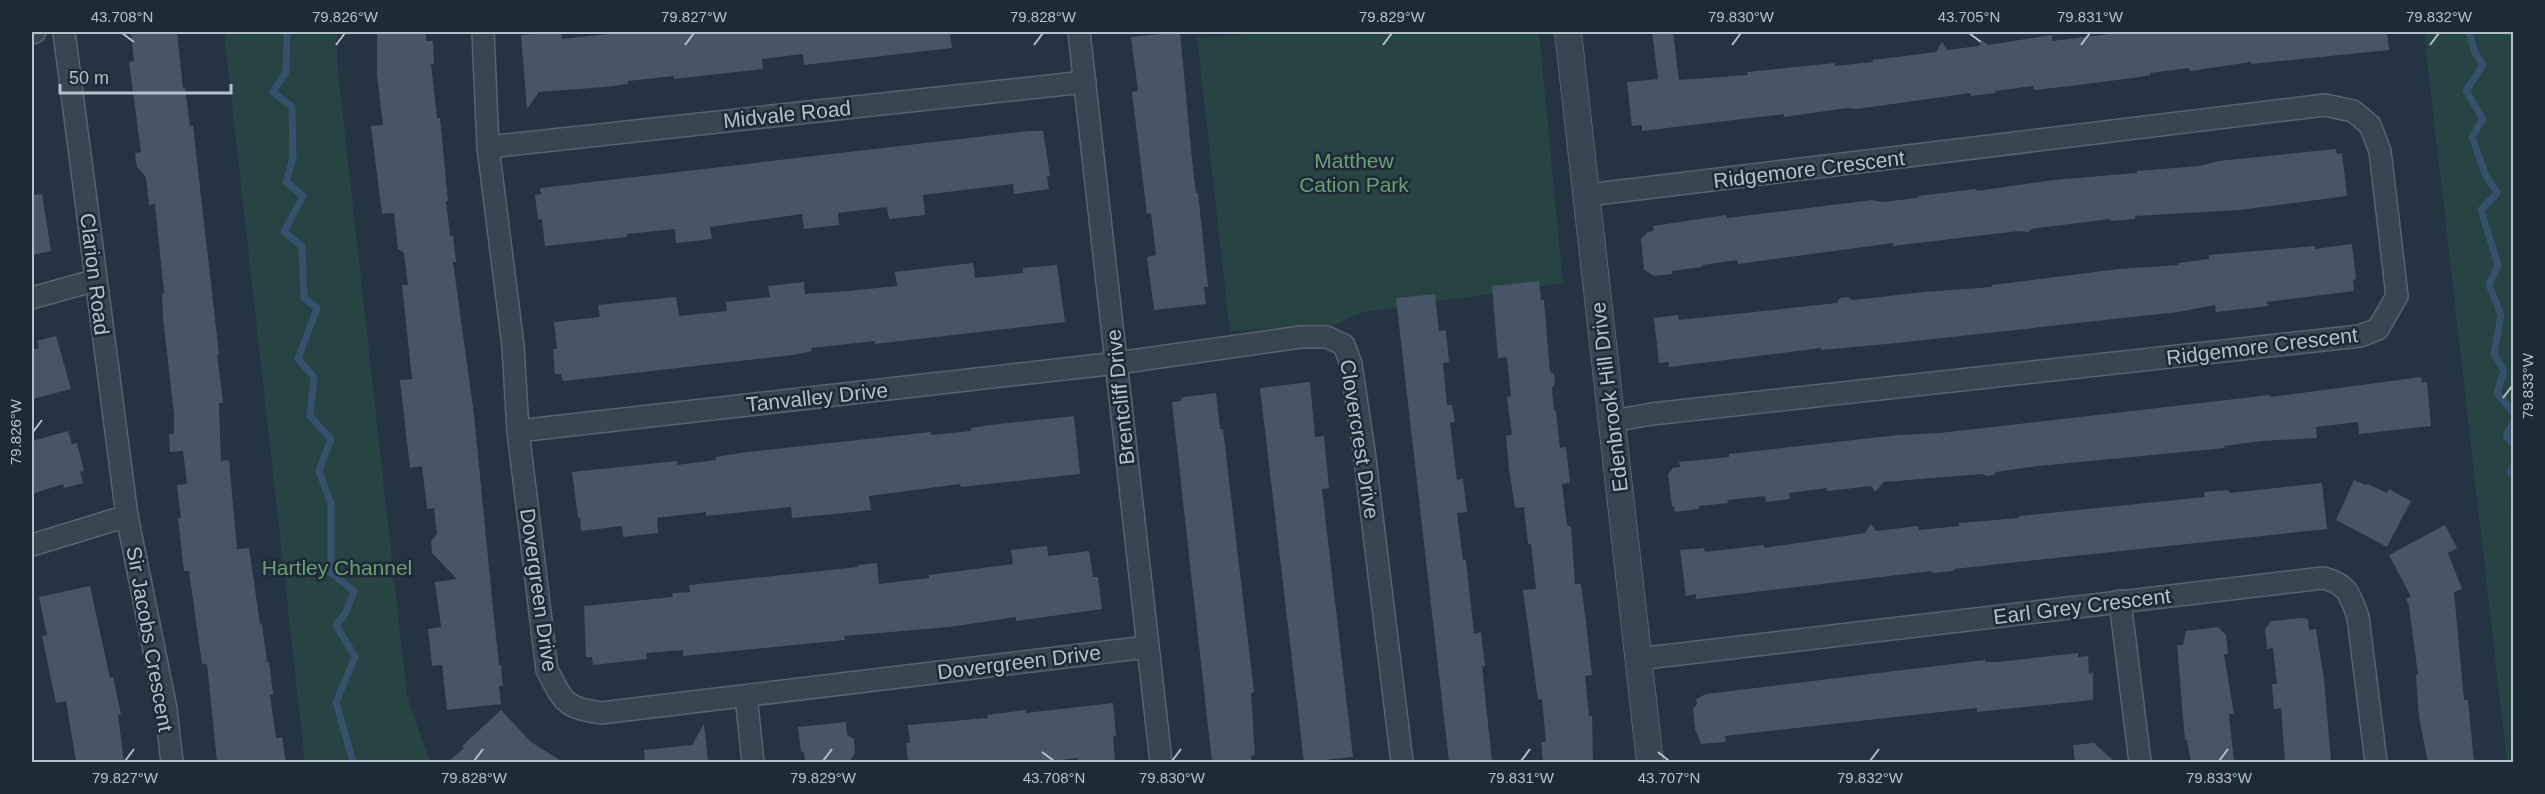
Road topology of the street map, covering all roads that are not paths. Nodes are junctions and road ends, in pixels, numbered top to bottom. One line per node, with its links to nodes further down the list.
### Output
1 (64, 32): 8 (street, Clarion Road)
2 (483, 32): 6 (street, Dovergreen Drive)
3 (1079, 32): 5 (street, Brentcliff Drive)
4 (1568, 32): 7 (street, Edenbrook Hill Drive)
5 (1085, 82): 6 (street, Midvale Road); 10 (street, Brentcliff Drive)
6 (488, 147): 12 (street, Dovergreen Drive)
7 (1588, 195): 11 (street, Edenbrook Hill Drive); 11 (street, Ridgemore Crescent)
8 (96, 280): 9 (street); 13 (street, Clarion Road)
9 (32, 298)
10 (1117, 363): 12 (street, Tanvalley Drive); 16 (street, Brentcliff Drive); 22 (street, Clovercrest Drive)
11 (1612, 421): 17 (street, Edenbrook Hill Drive)
12 (518, 431): 18 (street, Dovergreen Drive)
13 (127, 516): 14 (street); 19 (street, Sir Jacobs Crescent)
14 (32, 545)
15 (2120, 601): 17 (street, Earl Grey Crescent); 24 (street); 25 (street, Earl Grey Crescent)
16 (1147, 646): 18 (street, Dovergreen Drive); 21 (street, Brentcliff Drive)
17 (1638, 659): 23 (street, Edenbrook Hill Drive)
18 (746, 696): 20 (street)
19 (172, 762)
20 (753, 762)
21 (1161, 762)
22 (1402, 762)
23 (1650, 762)
24 (2140, 762)
25 (2376, 762)

